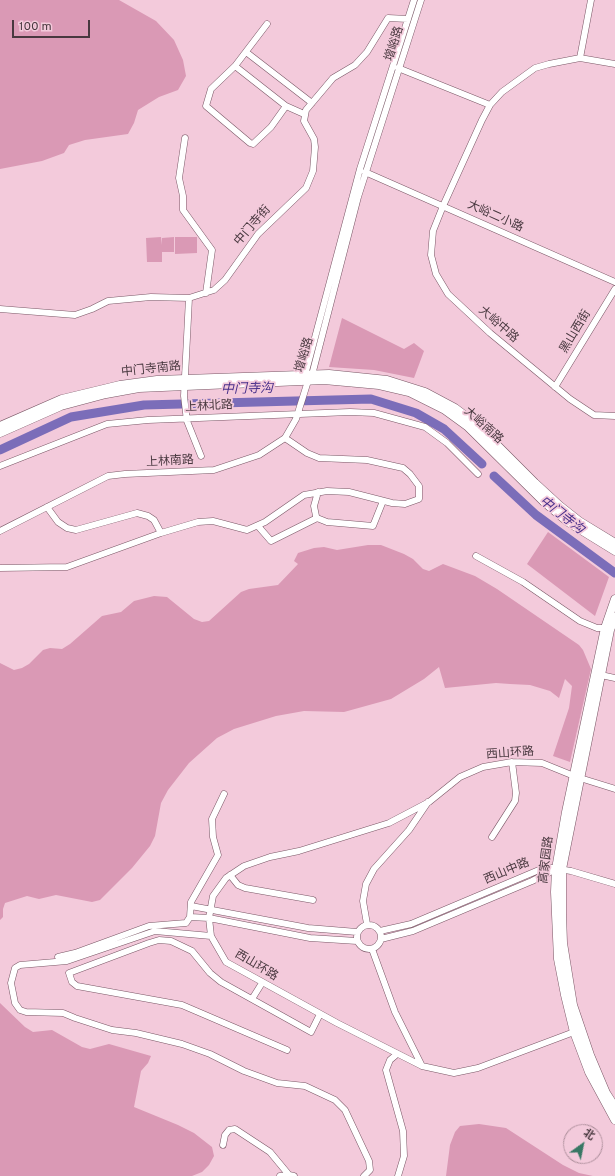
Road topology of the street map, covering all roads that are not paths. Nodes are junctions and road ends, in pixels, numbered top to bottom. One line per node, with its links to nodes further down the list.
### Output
1 (414, 0): 4 (street, 增峪路)
2 (421, 0): 10 (street, 增峪路)
3 (590, 0): 7 (street)
4 (408, 19): 11 (street); 23 (street, 增峪路)
5 (267, 24): 6 (street)
6 (246, 52): 9 (street); 11 (street)
7 (580, 58): 8 (street); 12 (street)
8 (615, 64)
9 (235, 66): 13 (street); 13 (street)
10 (398, 68): 12 (street); 16 (street, 增峪路)
11 (312, 103): 14 (street)
12 (490, 105): 17 (street, 大峪中路)
13 (286, 106): 14 (street)
14 (304, 114): 20 (street, 中门寺街)
15 (185, 138): 20 (street)
16 (365, 172): 17 (street, 大峪二小路); 23 (street, 增峪路)
17 (443, 206): 18 (street, 大峪二小路); 25 (street, 大峪中路)
18 (615, 282)
19 (615, 289): 25 (street, 黑山西街)
20 (206, 293): 21 (street, 中门寺街)
21 (189, 298): 22 (street, 中门寺街); 24 (street)
22 (0, 309)
23 (308, 377): 24 (main road, 中门寺南路); 26 (street, 上林南路); 42 (main road, 大峪南路); 43 (main road, 大峪南路)
24 (184, 382): 28 (street); 29 (main road, 中门寺南路); 30 (main road, 中门寺南路)
25 (555, 387): 27 (street, 大峪中路)
26 (298, 413): 28 (street, 上林北路); 31 (street, 上林南路); 34 (street, 上林北路)
27 (615, 416)
28 (186, 419): 32 (street); 33 (street, 上林北路)
29 (0, 426)
30 (0, 432)
31 (285, 438): 36 (street); 37 (street, 上林南路)
32 (201, 456)
33 (0, 466)
34 (478, 474)
35 (318, 492): 36 (street); 38 (street); 39 (street)
36 (383, 501): 38 (street)
37 (47, 507): 40 (street, 上林南路); 41 (street)
38 (317, 518): 39 (street)
39 (258, 526): 41 (street)
40 (0, 531)
41 (161, 533): 45 (street)
42 (615, 543)
43 (615, 551)
44 (476, 556): 48 (street)
45 (0, 568)
46 (615, 599): 48 (main road, 高家园路)
47 (615, 617): 49 (main road, 高家园路)
48 (605, 628): 52 (main road, 高家园路)
49 (601, 675): 50 (street); 52 (main road, 高家园路)
50 (615, 678)
51 (512, 762): 52 (street, 西山环路); 55 (street, 西山环路); 56 (street)
52 (577, 777): 53 (street, 西山环路); 57 (main road, 高家园路)
53 (615, 789)
54 (224, 794): 61 (street)
55 (429, 802): 58 (street, 西山环路); 65 (street)
56 (492, 837)
57 (559, 869): 59 (street); 66 (street, 西山中路); 69 (street, 西山中路); 76 (main road, 高家园路); 80 (main road, 高家园路)
58 (230, 875): 60 (street); 62 (street, 西山环路)
59 (615, 884)
60 (313, 900)
61 (191, 906): 62 (street); 63 (street)
62 (211, 910): 64 (street, 西山环路); 67 (street)
63 (190, 917): 64 (street); 72 (street)
64 (209, 918): 68 (street, 西山环路); 70 (street)
65 (367, 924): 66 (street); 67 (street)
66 (380, 931): 69 (street)
67 (357, 932): 70 (street)
68 (211, 936): 73 (street, 西山环路); 85 (street)
69 (381, 939): 71 (street)
70 (357, 941): 71 (street)
71 (372, 949): 79 (street)
72 (58, 957)
73 (262, 983): 74 (street); 75 (street, 西山环路)
74 (252, 999): 75 (street); 77 (street)
75 (320, 1014): 78 (street, 西山环路)
76 (574, 1032): 79 (street, 西山环路); 81 (main road, 高家园路)
77 (287, 1050)
78 (397, 1054): 79 (street, 西山环路); 86 (street)
79 (422, 1066)
80 (615, 1107)
81 (615, 1120)
82 (223, 1145): 84 (street)
83 (280, 1176): 84 (street)
84 (292, 1176)
85 (364, 1176)
86 (398, 1176)

